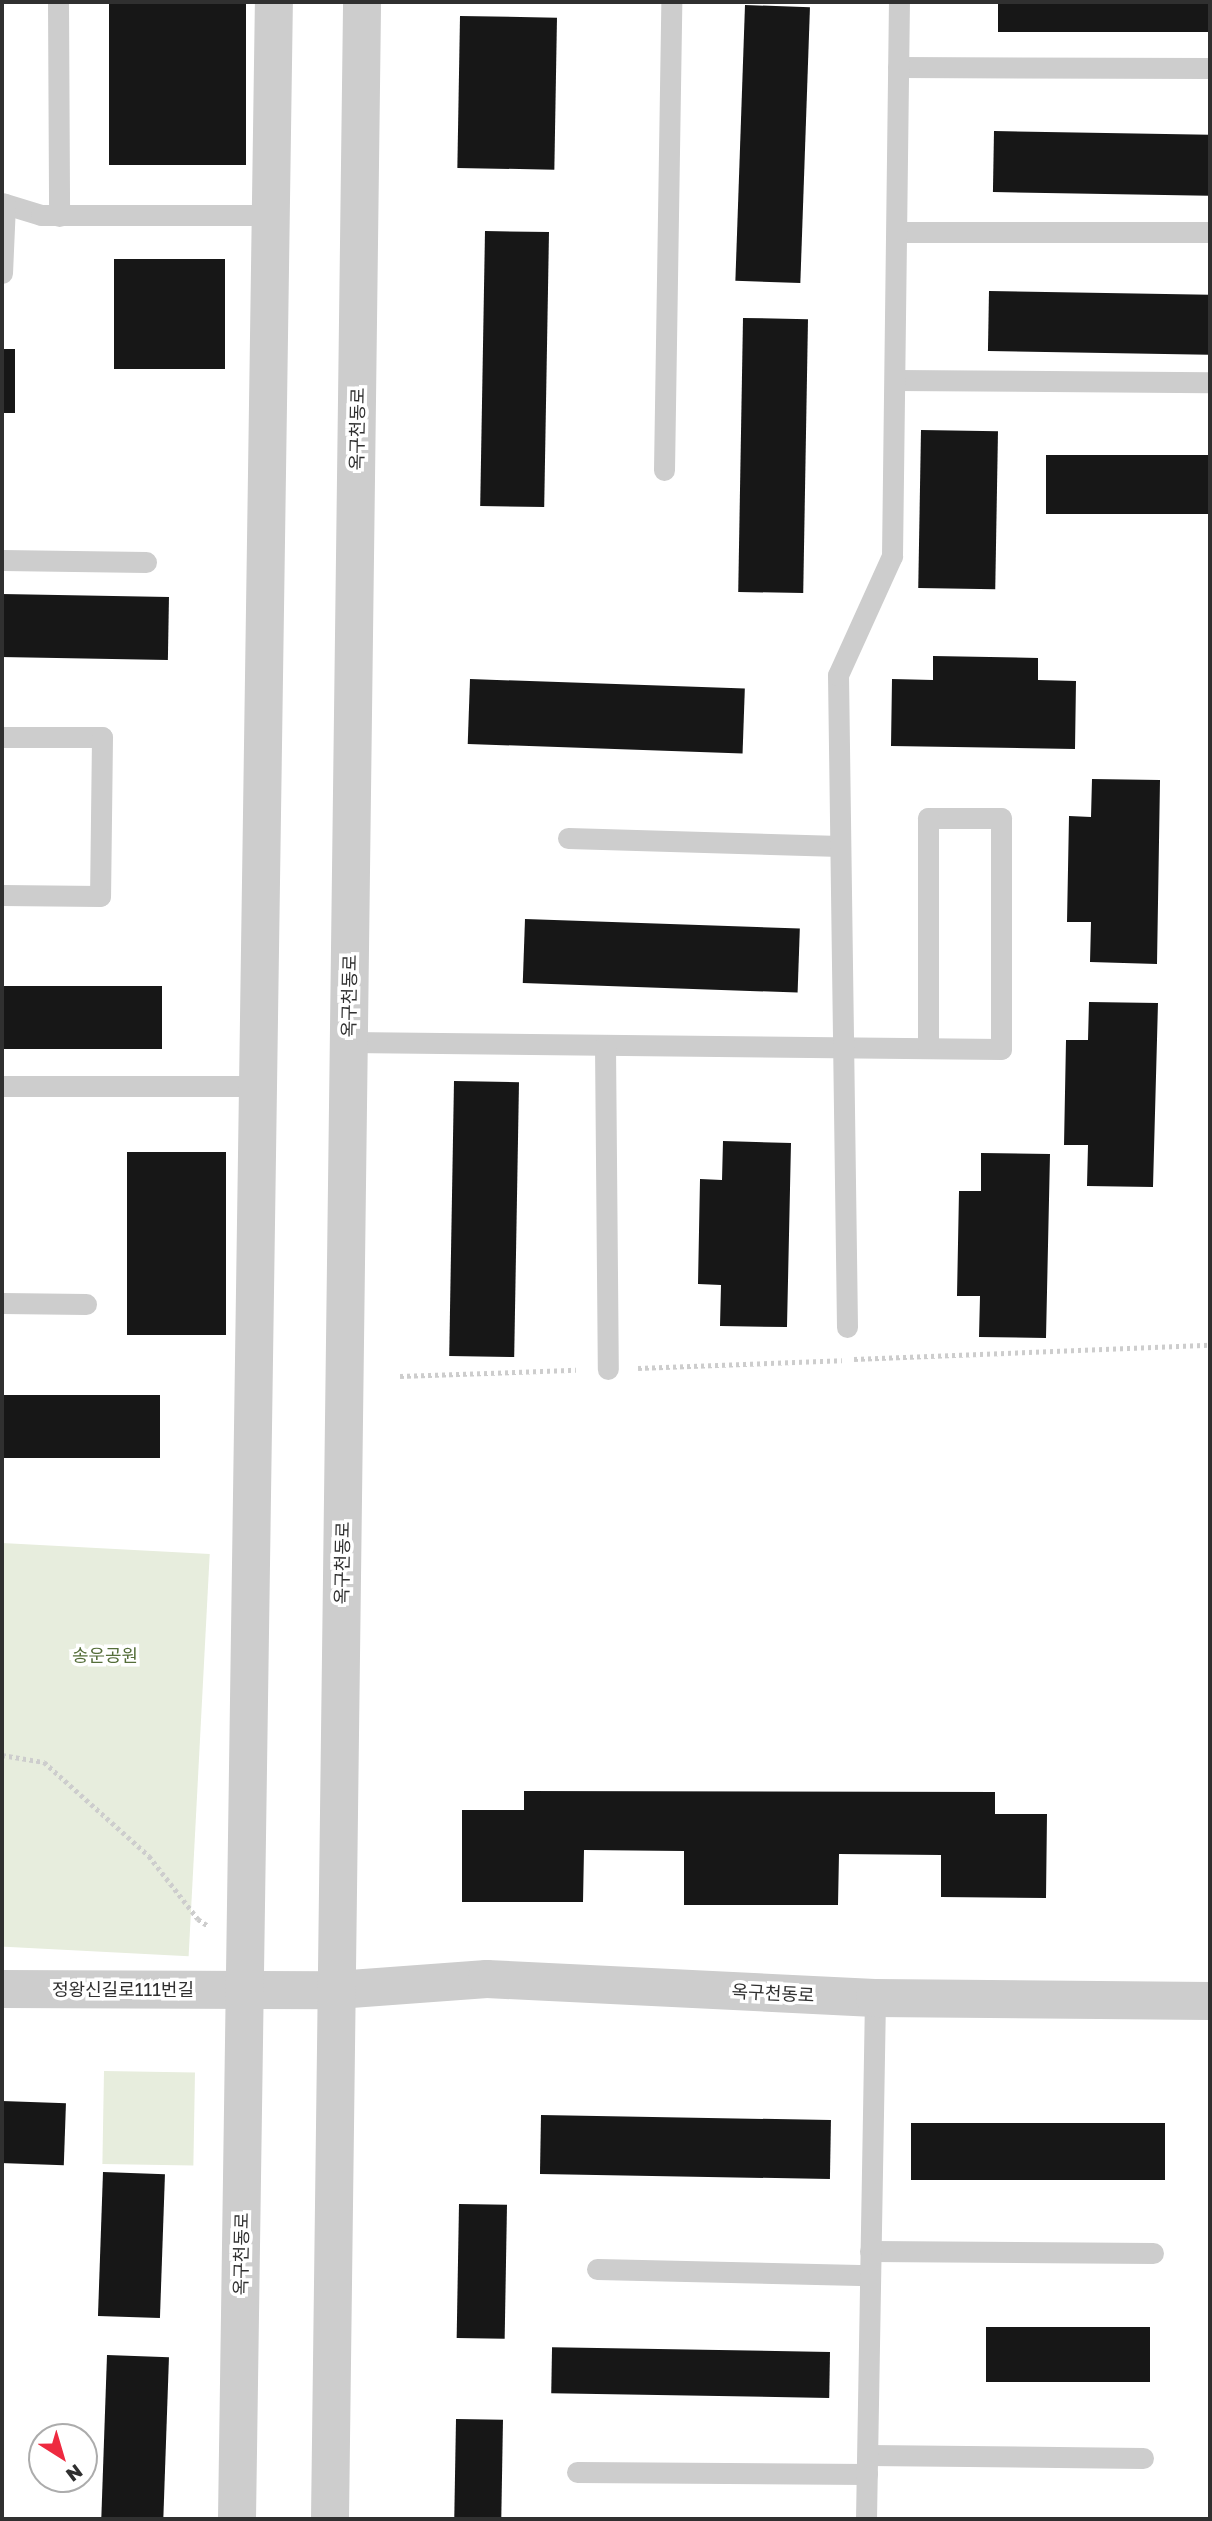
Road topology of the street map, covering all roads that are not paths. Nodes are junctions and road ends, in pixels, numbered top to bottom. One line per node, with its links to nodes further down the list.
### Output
1 (58, 2): 10 (lane)
2 (274, 2): 9 (street, 옥구천동로)
3 (362, 2): 23 (street, 옥구천동로)
4 (671, 2): 16 (lane)
5 (899, 2): 6 (lane)
6 (898, 67): 7 (lane); 11 (lane)
7 (1210, 68)
8 (4, 203): 10 (lane); 13 (lane)
9 (271, 215): 10 (lane); 28 (street, 옥구천동로)
10 (59, 216)
11 (897, 232): 12 (lane); 14 (lane)
12 (1210, 232)
13 (2, 273)
14 (895, 380): 15 (lane); 21 (lane)
15 (1210, 382)
16 (664, 470)
17 (2, 560): 18 (lane)
18 (146, 562)
19 (2, 737): 22 (lane)
20 (568, 838): 21 (lane)
21 (840, 846): 25 (lane)
22 (2, 895)
23 (349, 1042): 24 (lane); 35 (street, 옥구천동로)
24 (605, 1045): 25 (lane); 32 (lane)
25 (843, 1047): 26 (lane); 31 (lane)
26 (928, 1048): 26 (lane)
27 (2, 1086): 28 (lane)
28 (258, 1086): 34 (street, 옥구천동로)
29 (2, 1303): 30 (lane)
30 (86, 1304)
31 (847, 1327)
32 (608, 1369)
33 (2, 1989): 34 (street, 정왕신길로111번길)
34 (244, 1989): 35 (street, 옥구천동로); 45 (street, 옥구천동로)
35 (337, 1990): 36 (street, 옥구천동로); 46 (street, 옥구천동로)
36 (875, 1998): 37 (street, 옥구천동로); 38 (lane)
37 (1210, 2001)
38 (870, 2251): 39 (lane); 41 (lane)
39 (1153, 2253)
40 (597, 2269): 41 (lane)
41 (870, 2275): 43 (lane)
42 (1143, 2458): 43 (lane)
43 (867, 2464): 44 (lane); 47 (lane)
44 (577, 2472)
45 (237, 2519)
46 (330, 2519)
47 (866, 2519)

